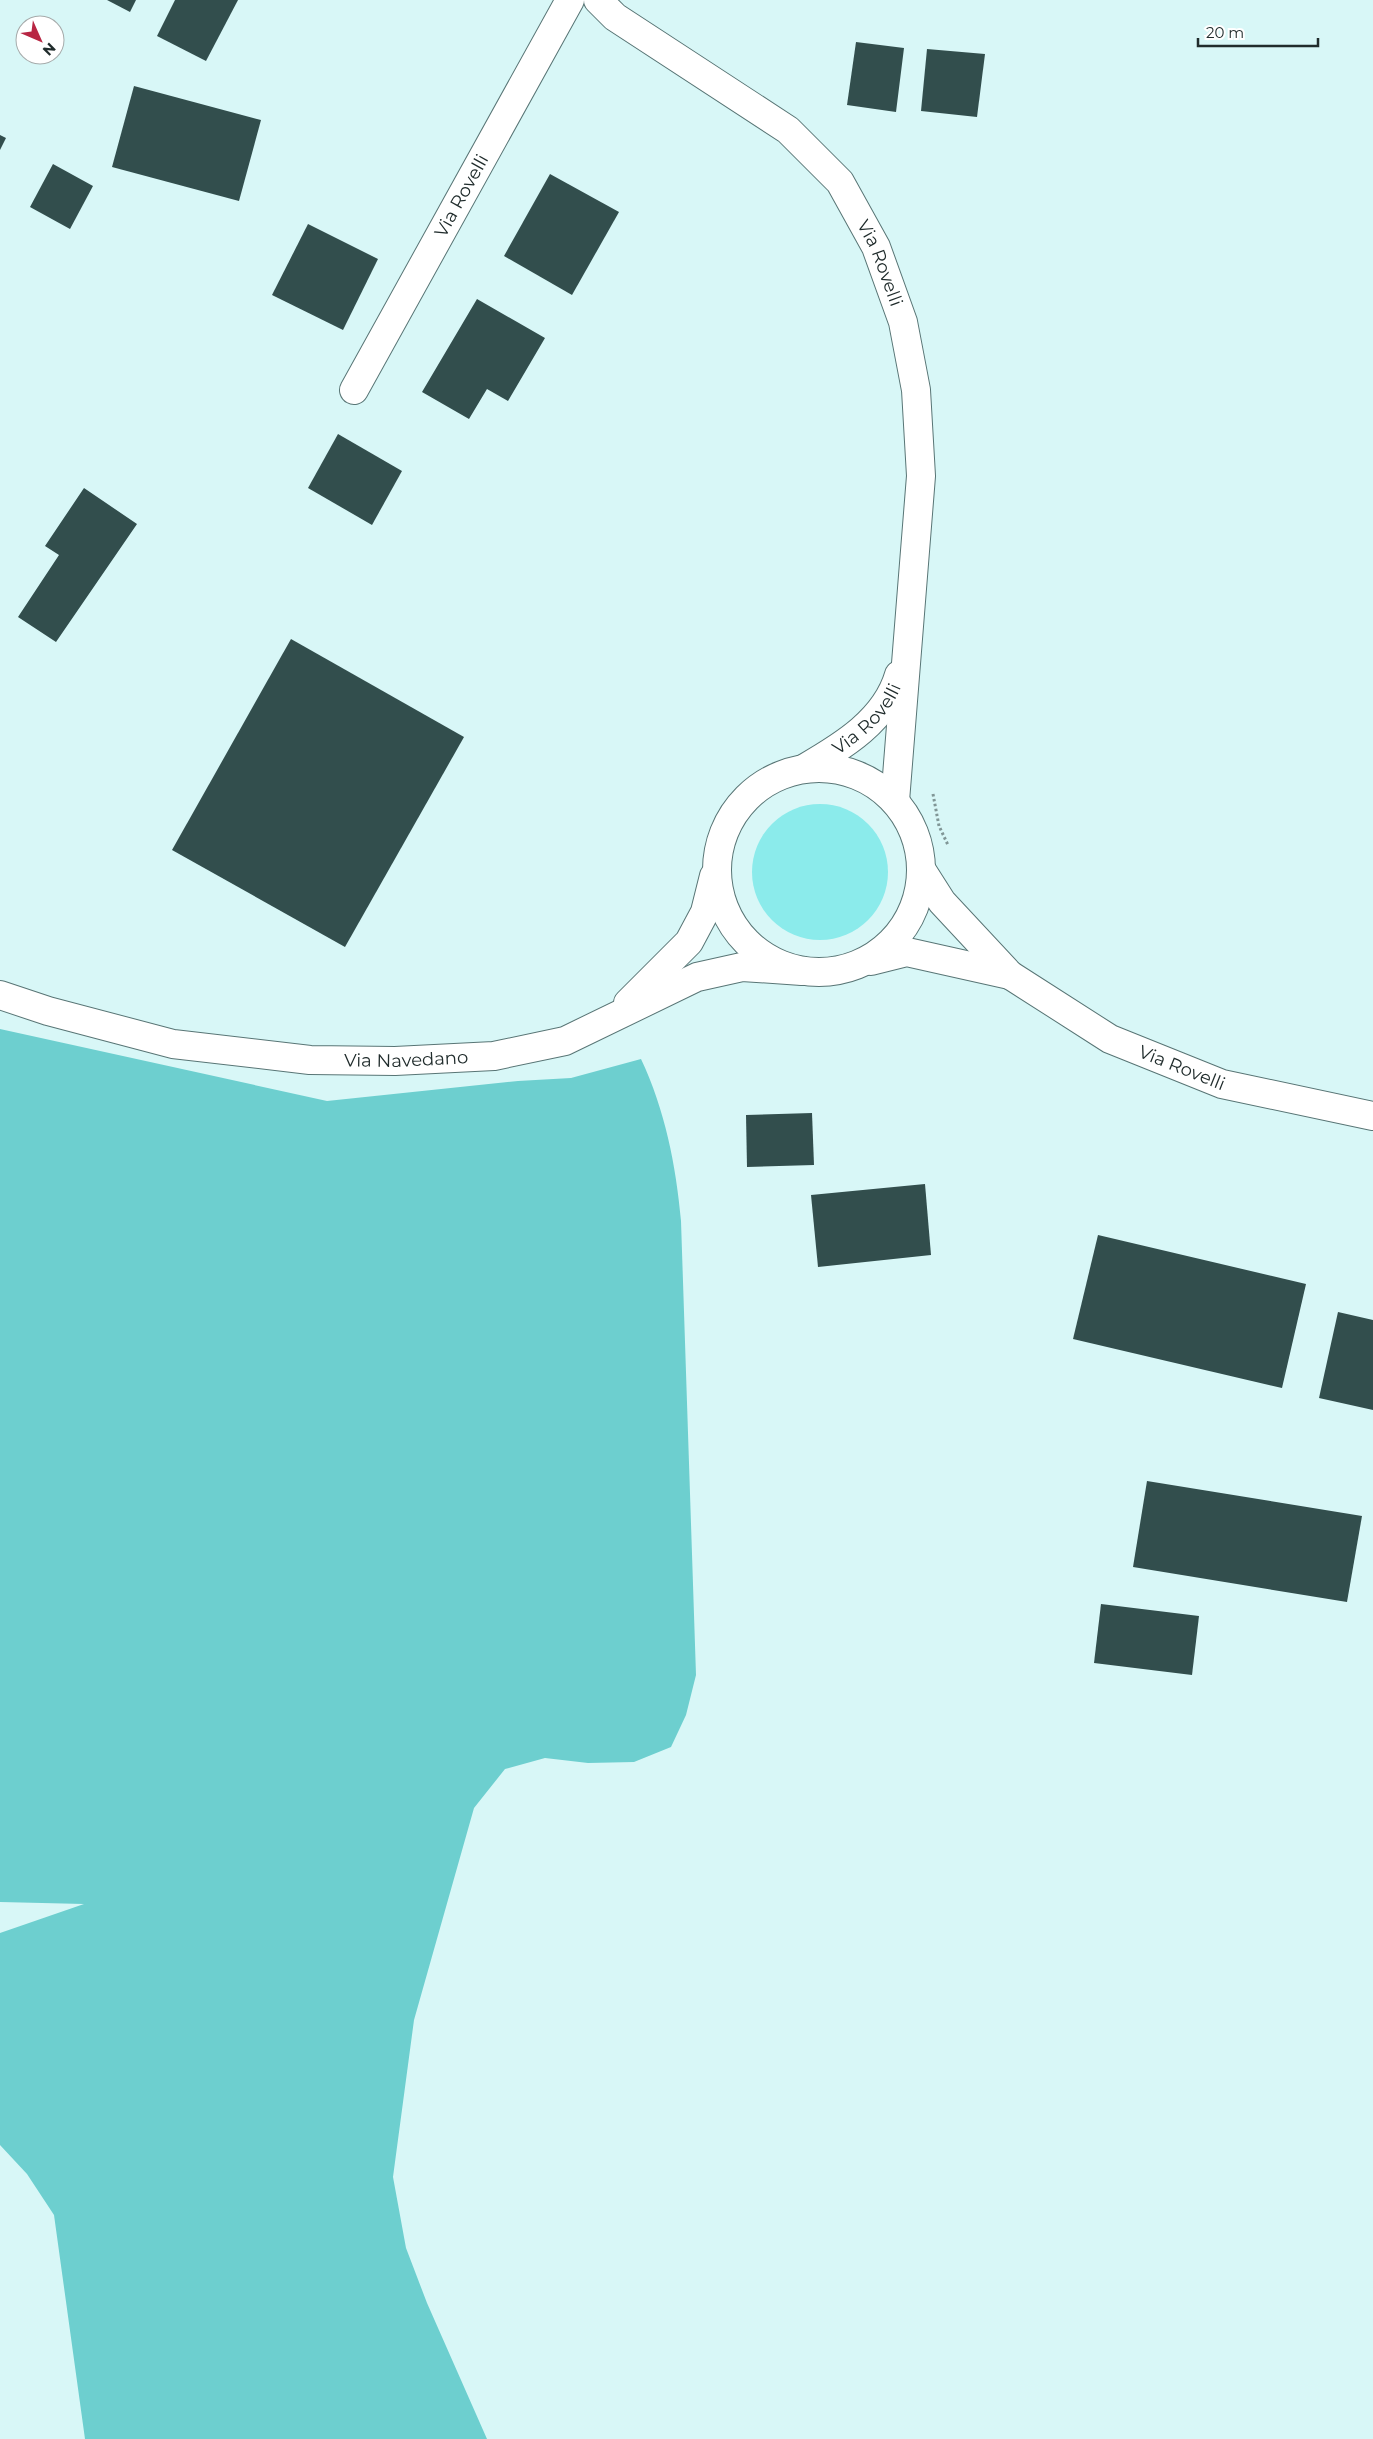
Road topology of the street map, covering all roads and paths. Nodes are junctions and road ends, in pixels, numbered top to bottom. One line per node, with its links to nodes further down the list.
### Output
1 (570, 0): 3 (street, Via Rovelli)
2 (598, 0): 4 (street, Via Rovelli)
3 (354, 390)
4 (906, 652): 5 (street, Via Rovelli); 7 (street, Via Rovelli)
5 (805, 768): 7 (street); 9 (street)
6 (932, 790): 8 (path)
7 (895, 801): 10 (street)
8 (951, 851)
9 (716, 868): 12 (street); 15 (street)
10 (921, 869): 11 (street); 13 (street, Via Rovelli)
11 (862, 963): 12 (street); 13 (street, Via Rovelli)
12 (802, 971): 15 (street, Via Navedano)
13 (1010, 975): 16 (street, Via Rovelli)
14 (0, 995): 15 (street, Via Navedano)
15 (613, 1018)
16 (1373, 1116)

